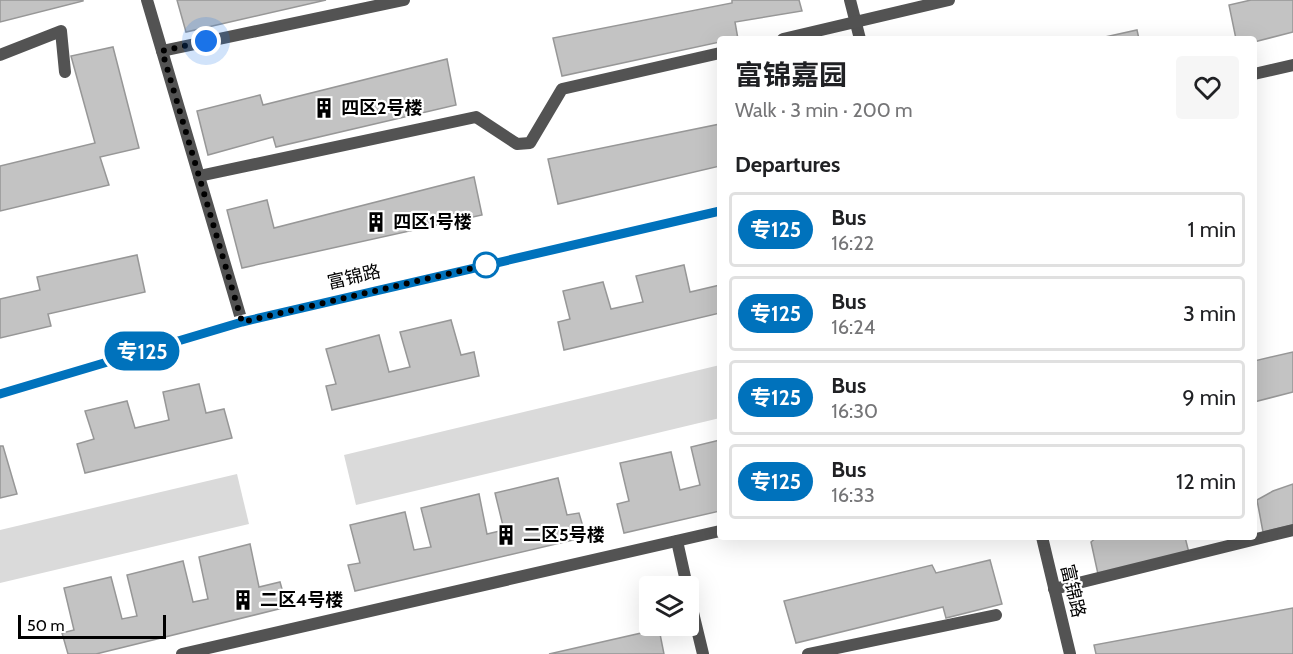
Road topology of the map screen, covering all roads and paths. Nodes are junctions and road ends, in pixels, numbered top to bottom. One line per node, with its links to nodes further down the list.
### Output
1 (147, 0): 8 (street)
2 (404, 0): 8 (street)
3 (850, 0): 5 (street)
4 (949, 0): 5 (street)
5 (856, 22): 6 (street); 7 (street)
6 (796, 36)
7 (859, 36)
8 (162, 51): 14 (street)
9 (717, 54): 14 (street)
10 (0, 55): 12 (street)
11 (1293, 64): 13 (street)
12 (65, 72)
13 (1257, 73)
14 (199, 176): 16 (street)
15 (717, 212): 16 (street, 富锦路)
16 (242, 322): 17 (street, 富锦路)
17 (0, 394)
18 (1293, 530): 20 (street)
19 (717, 532): 23 (street)
20 (1257, 539)
21 (1043, 540): 25 (street, 富锦路)
22 (1252, 540): 25 (street)
23 (676, 541): 24 (street); 28 (street)
24 (685, 576)
25 (1054, 589): 31 (street, 富锦路)
26 (996, 615): 30 (street)
27 (699, 636): 29 (street)
28 (182, 654)
29 (703, 654)
30 (808, 654)
31 (1070, 654)

